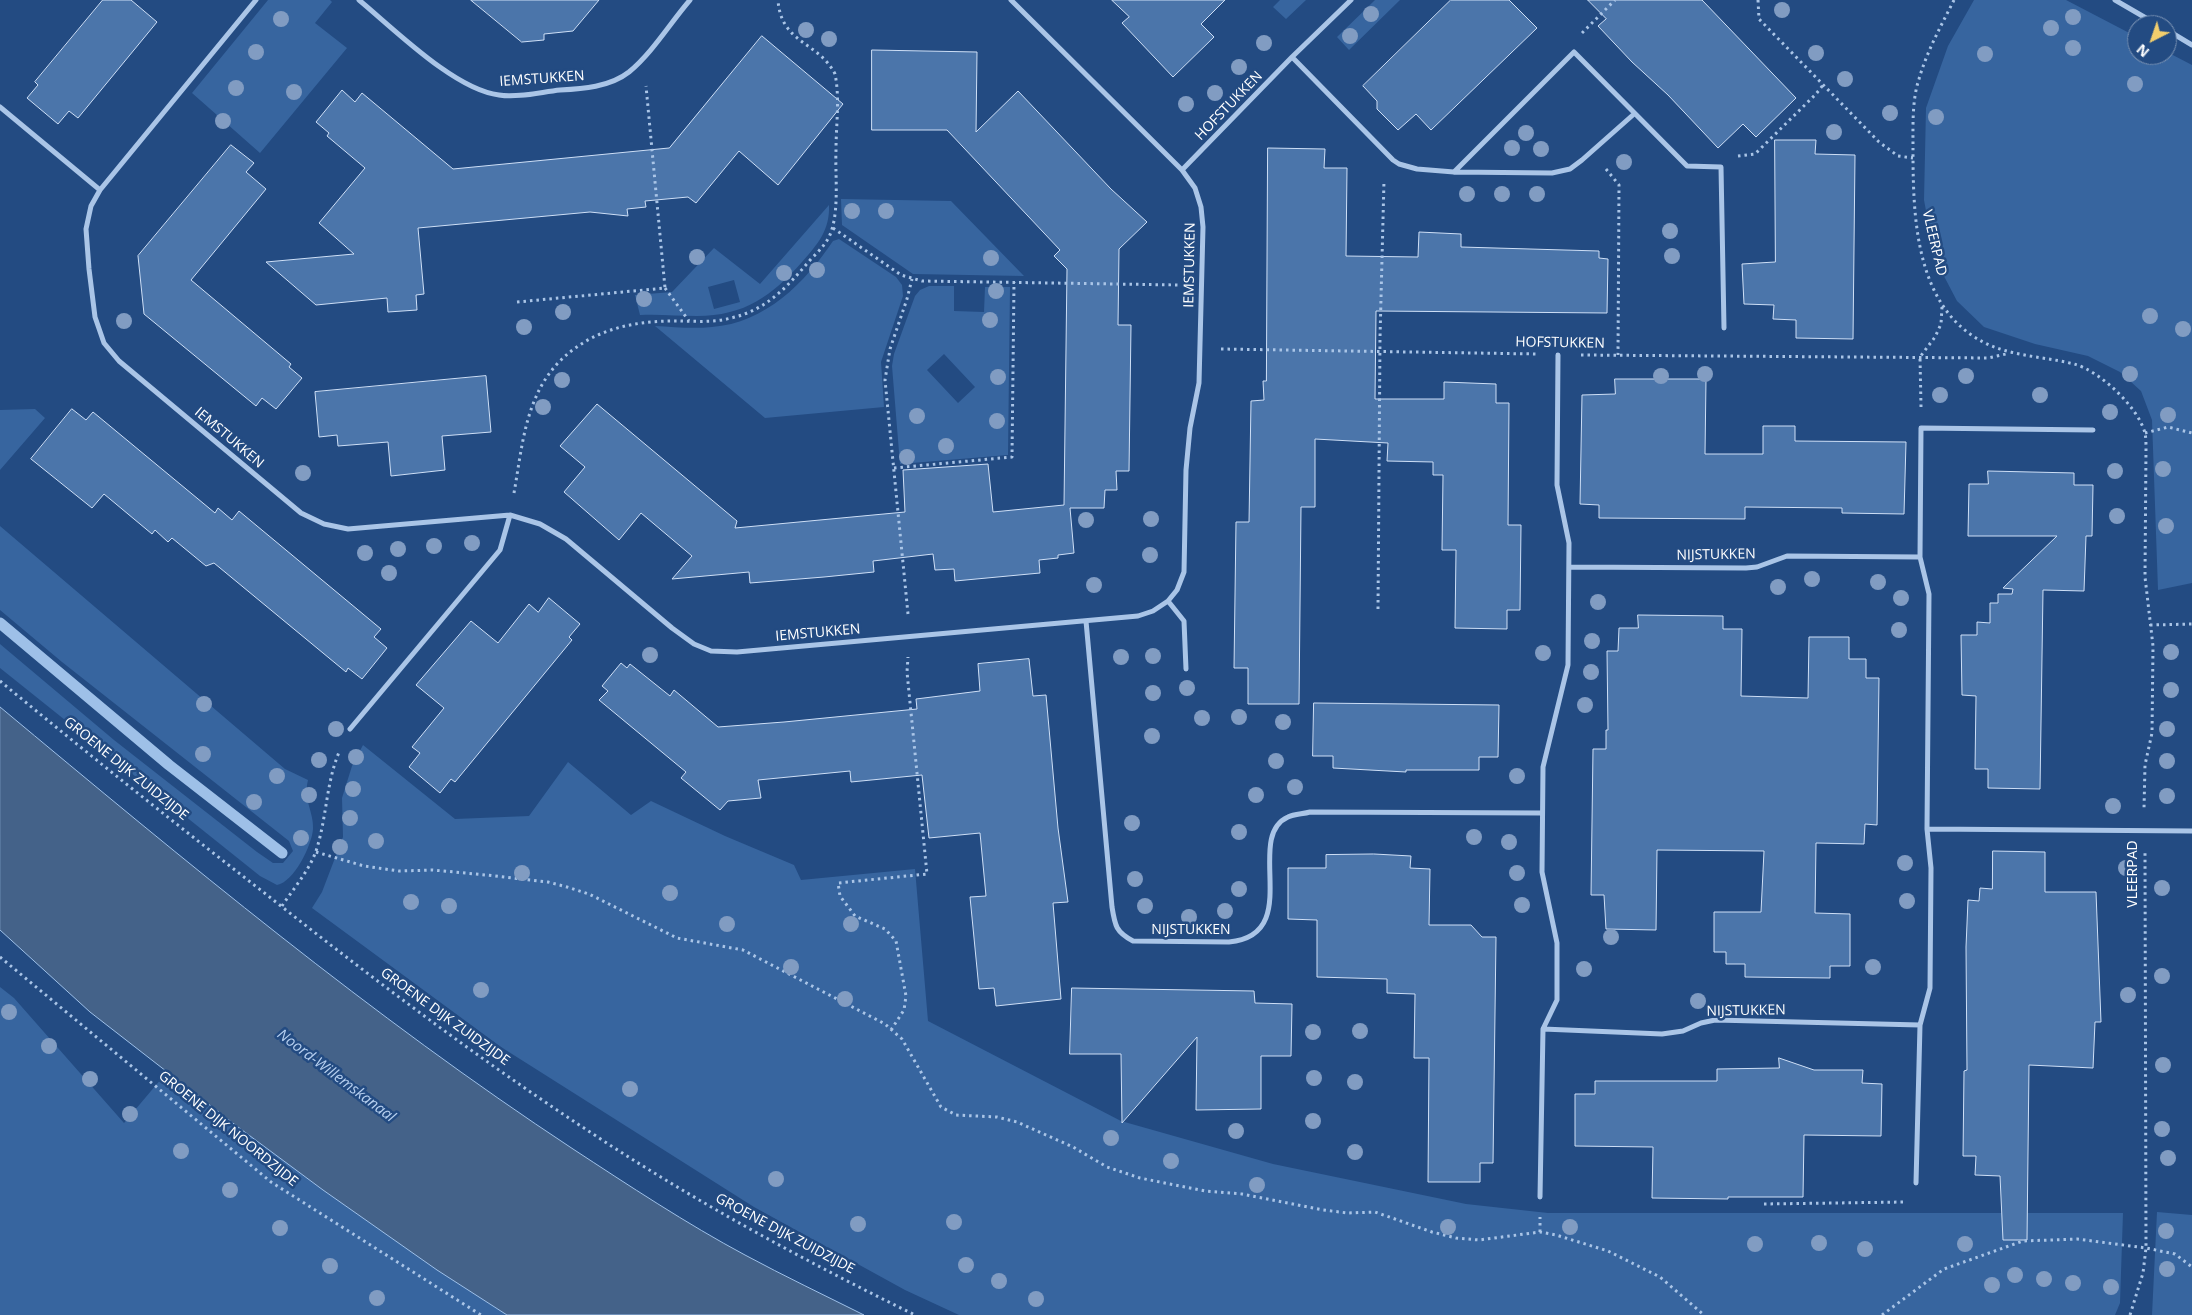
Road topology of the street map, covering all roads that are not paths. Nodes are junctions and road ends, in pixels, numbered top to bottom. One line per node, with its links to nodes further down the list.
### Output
1 (256, 0): 15 (street, IEMSTUKKEN)
2 (359, 0): 3 (street, IEMSTUKKEN)
3 (690, 0)
4 (1011, 0): 13 (street, IEMSTUKKEN)
5 (1351, 0): 10 (street, HOFSTUKKEN)
6 (2115, 0): 7 (street)
7 (2141, 15)
8 (2177, 36): 9 (street)
9 (2192, 45)
10 (1292, 57): 13 (street, HOFSTUKKEN); 14 (street)
11 (0, 107): 15 (street)
12 (1634, 114): 14 (street); 14 (street); 16 (street)
13 (1182, 170): 22 (street, IEMSTUKKEN)
14 (1454, 172)
15 (100, 190): 19 (street, IEMSTUKKEN)
16 (1724, 328)
17 (1558, 354): 21 (street)
18 (2093, 430): 20 (street)
19 (510, 515): 23 (street, IEMSTUKKEN); 25 (street)
20 (1920, 557): 21 (street, NIJSTUKKEN); 27 (street)
21 (1569, 567): 26 (street)
22 (1168, 601): 23 (street, IEMSTUKKEN); 24 (street)
23 (1086, 621): 26 (street, NIJSTUKKEN)
24 (1186, 669)
25 (350, 729)
26 (1542, 813): 30 (street)
27 (1927, 829): 28 (street); 29 (street)
28 (2192, 831)
29 (1920, 1025): 30 (street, NIJSTUKKEN); 31 (street)
30 (1543, 1029): 32 (street)
31 (1916, 1184)
32 (1540, 1197)

